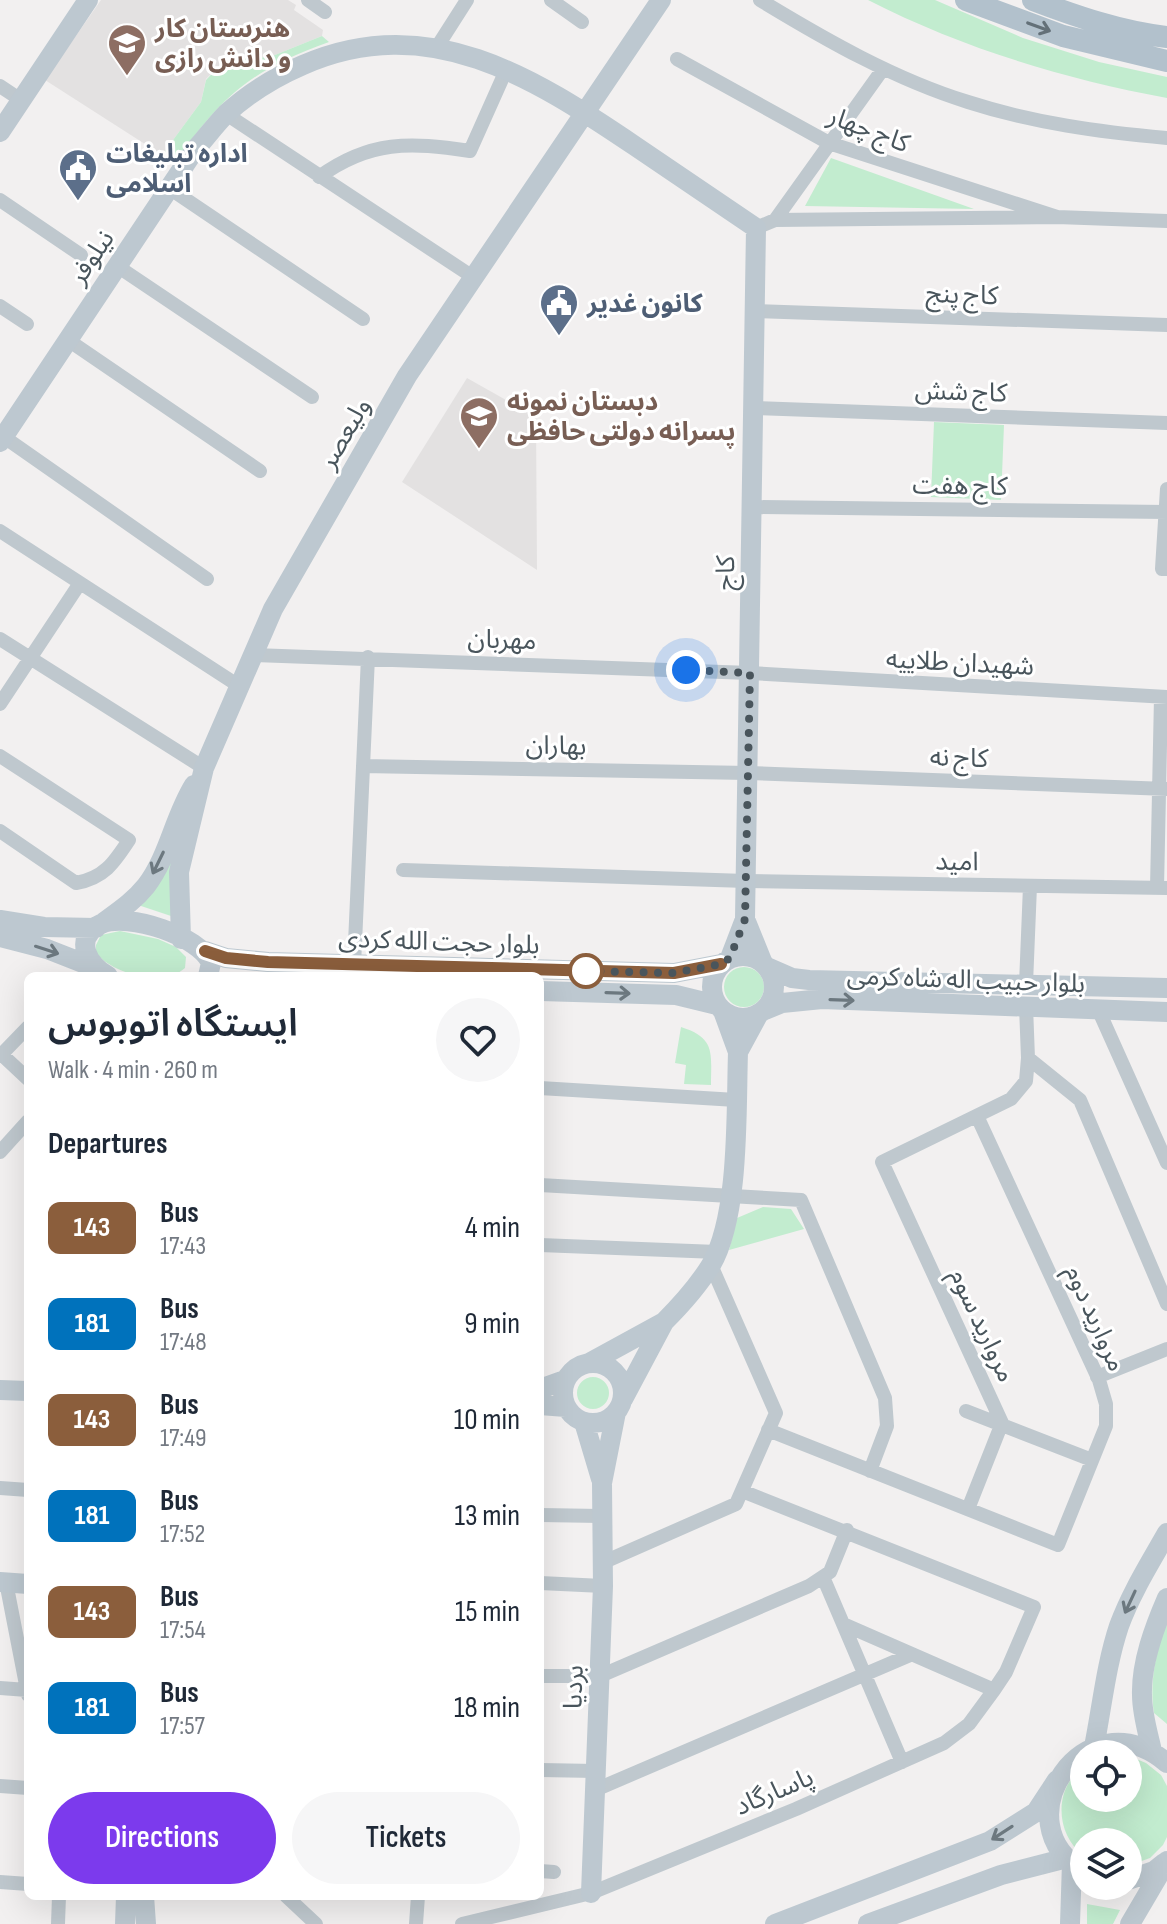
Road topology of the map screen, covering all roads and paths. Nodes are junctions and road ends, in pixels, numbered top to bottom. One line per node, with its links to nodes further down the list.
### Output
1 (88, 0): 18 (street)
2 (308, 0): 9 (street)
3 (467, 0): 12 (street)
4 (551, 0): 10 (street)
5 (661, 0): 19 (street, ولیعصر)
6 (760, 0): 16 (street)
7 (966, 0): 14 (main road, one-way to 14)
8 (1033, 0): 11 (main road)
9 (325, 12)
10 (582, 22)
11 (1167, 37)
12 (437, 47): 15 (street, نیلوفر); 20 (street, نیلوفر)
13 (677, 59): 23 (street, کاج چهار)
14 (1167, 61)
15 (507, 68): 19 (street, نیلوفر); 24 (street)
16 (883, 69): 22 (street); 23 (street)
17 (0, 86): 18 (street)
18 (21, 100): 21 (street)
19 (587, 113): 29 (street); 32 (street, ولیعصر)
20 (226, 114): 24 (street); 25 (street, نیلوفر)
21 (0, 132)
22 (1167, 138)
23 (829, 143): 27 (street, کاج چهار); 29 (street)
24 (319, 177): 32 (street)
25 (169, 188): 31 (street, نیلوفر); 35 (street)
26 (0, 200): 30 (street)
27 (1057, 217): 28 (street); 29 (street)
28 (1167, 221)
29 (765, 224): 34 (street, کاج)
30 (81, 255)
31 (117, 266): 38 (street, نیلوفر); 39 (street)
32 (473, 277): 52 (street, ولیعصر)
33 (0, 306): 36 (street)
34 (755, 311): 37 (street, کاج پنج); 40 (street, کاج)
35 (363, 319)
36 (27, 324)
37 (1167, 325)
38 (68, 340): 42 (street, نیلوفر); 43 (street)
39 (312, 397)
40 (753, 408): 41 (street, کاج شش); 45 (street, کاج)
41 (1167, 423)
42 (2, 440): 49 (street)
43 (260, 471)
44 (1167, 489): 46 (street)
45 (752, 507): 46 (street, کاج هفت); 55 (street, کاج)
46 (1166, 512): 48 (street)
47 (0, 531): 50 (street)
48 (1167, 569)
49 (207, 579)
50 (80, 583): 54 (street); 56 (street)
51 (0, 639): 54 (street)
52 (252, 655): 53 (street, مهربان); 56 (street, ولیعصر)
53 (368, 657): 55 (street, مهربان); 60 (street)
54 (30, 659): 58 (street); 61 (street)
55 (750, 673): 57 (street, شهیدان طلاییه); 62 (street, کاج)
56 (239, 686): 61 (street, ولیعصر)
57 (1164, 697): 63 (street)
58 (0, 704)
59 (0, 756): 64 (street)
60 (363, 766): 62 (street, بهاران); 76 (street)
61 (204, 768): 70 (street, one-way to 70); 72 (street, ولیعصر)
62 (748, 773): 63 (street, کاج نه); 66 (street, کاج)
63 (1164, 788): 68 (street)
64 (0, 831)
65 (403, 870): 66 (street, امید)
66 (746, 881): 67 (street, امید); 69 (street, کاج)
67 (1030, 886): 68 (street, امید); 80 (street)
68 (1162, 888)
69 (745, 919): 74 (street, کاج); 75 (street, کاج)
70 (99, 926): 71 (street); 72 (street); 78 (street)
71 (1, 930): 77 (street, one-way to 77)
72 (181, 939): 73 (street)
73 (205, 951): 76 (street, بلوار حجت الله کردی); 79 (street)
74 (726, 961): 75 (street); 76 (street, بلوار حجت الله کردی); 84 (street)
75 (766, 964): 80 (street, بلوار حبیب اله شاه کرمی); 86 (street)
76 (354, 965)
77 (101, 972)
78 (102, 972)
79 (209, 972)
80 (1026, 984): 81 (street, بلوار حبیب اله شاه کرمی)
81 (1167, 988)
82 (544, 991): 84 (street, بلوار حجت الله کردی, one-way to 84)
83 (1026, 1006): 85 (street, بلوار حبیب اله شاه کرمی); 86 (street, بلوار حبیب اله شاه کرمی, one-way to 83); 91 (street)
84 (720, 1008): 86 (street); 89 (street)
85 (1098, 1009): 87 (street, بلوار حبیب اله شاه کرمی); 98 (street)
86 (761, 1012): 89 (street)
87 (1167, 1012)
88 (24, 1031): 90 (street)
89 (738, 1052): 94 (street)
90 (0, 1054): 92 (street)
91 (1028, 1058): 95 (street); 103 (street)
92 (24, 1075)
93 (544, 1088): 94 (street)
94 (736, 1100): 100 (street)
95 (977, 1116): 107 (street, مروارید دوم); 117 (street, مروارید سوم)
96 (24, 1125): 97 (street)
97 (0, 1152)
98 (1167, 1163)
99 (544, 1185): 100 (street)
100 (730, 1196): 102 (street); 120 (street)
101 (544, 1245): 102 (street)
102 (714, 1258): 104 (street); 118 (street)
103 (1167, 1304)
104 (664, 1322): 106 (street); 113 (street)
105 (1167, 1349): 107 (street)
106 (589, 1363): 108 (street); 113 (street)
107 (1097, 1377): 119 (street, مروارید دوم)
108 (565, 1380): 109 (street); 114 (street)
109 (544, 1388)
110 (0, 1390): 111 (street)
111 (24, 1391)
112 (544, 1405): 114 (street)
113 (620, 1406): 116 (street); 121 (street)
114 (566, 1407): 116 (street)
115 (966, 1411): 117 (street)
116 (584, 1422): 121 (street)
117 (1002, 1423): 119 (street); 125 (street, مروارید سوم)
118 (768, 1430): 120 (street); 124 (street)
119 (1092, 1460): 125 (street, مروارید دوم)
120 (870, 1471): 125 (street)
121 (602, 1483): 127 (street, بردیا)
122 (0, 1488): 123 (street)
123 (24, 1490)
124 (742, 1491): 128 (street); 130 (street)
125 (968, 1509)
126 (544, 1515): 127 (street)
127 (601, 1516): 130 (street, بردیا)
128 (847, 1530): 131 (street); 144 (street, پاسارگاد)
129 (1167, 1533): 146 (street, one-way to 146)
130 (604, 1562): 135 (street, بردیا)
131 (823, 1577): 137 (street); 142 (street)
132 (3, 1582): 134 (street); 139 (street)
133 (544, 1583): 135 (street)
134 (24, 1584)
135 (603, 1586): 142 (street, بردیا)
136 (1167, 1598): 148 (street)
137 (843, 1624): 138 (street); 140 (street)
138 (910, 1655): 140 (street); 144 (street)
139 (24, 1674)
140 (865, 1675): 149 (street); 152 (street)
141 (544, 1676): 142 (street)
142 (600, 1676): 152 (street, بردیا)
143 (0, 1688): 145 (street)
144 (994, 1690): 149 (street, پاسارگاد)
145 (24, 1691)
146 (1095, 1740)
147 (1142, 1748): 148 (street)
148 (1163, 1759)
149 (902, 1762): 162 (street, پاسارگاد)
150 (1070, 1763): 153 (street)
151 (544, 1771): 152 (street)
152 (595, 1780): 162 (street, بردیا)
153 (1057, 1780): 156 (street); 175 (street, one-way to 175)
154 (0, 1786): 155 (street)
155 (24, 1788)
156 (1070, 1858)
157 (1167, 1861): 159 (street); 178 (street)
158 (1070, 1864): 176 (street)
159 (1142, 1875)
160 (0, 1882): 161 (street)
161 (24, 1884)
162 (591, 1893): 174 (street, پاسارگاد)
163 (59, 1900): 169 (street)
164 (126, 1900): 170 (street)
165 (144, 1900): 171 (street)
166 (290, 1900): 172 (street)
167 (418, 1900): 173 (street)
168 (1072, 1900): 177 (street)
169 (58, 1924)
170 (125, 1924)
171 (146, 1924)
172 (316, 1924)
173 (416, 1924)
174 (462, 1924)
175 (775, 1924)
176 (868, 1924)
177 (1070, 1924)
178 (1130, 1924)

